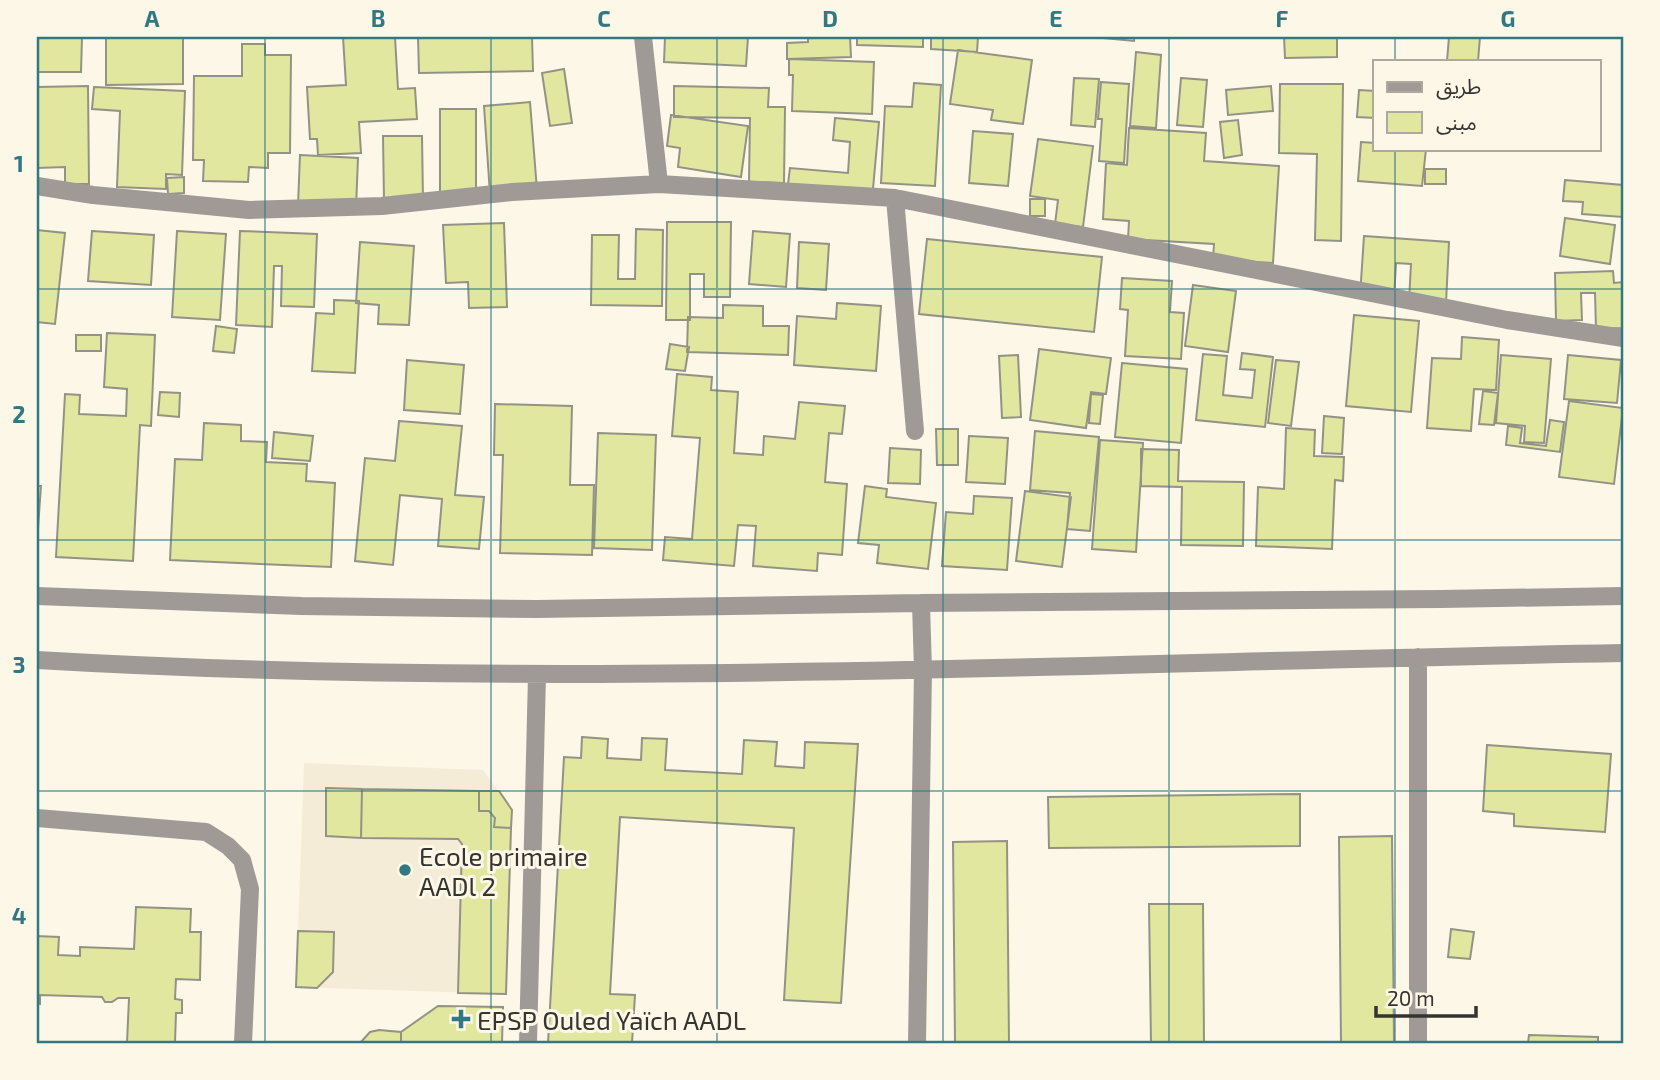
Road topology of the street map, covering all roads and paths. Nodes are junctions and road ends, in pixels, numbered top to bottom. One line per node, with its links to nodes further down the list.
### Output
1 (643, 37): 2 (street)
2 (659, 184): 3 (street); 4 (street)
3 (37, 186)
4 (895, 198): 5 (street); 6 (street)
5 (1623, 338)
6 (915, 431)
7 (37, 596): 9 (street)
8 (1623, 596): 9 (street)
9 (921, 603): 13 (street)
10 (1623, 653): 11 (street)
11 (1418, 657): 13 (street); 19 (street)
12 (37, 660): 14 (street)
13 (923, 671): 14 (street); 18 (street)
14 (537, 675): 17 (street)
15 (37, 818): 16 (street)
16 (243, 1043)
17 (528, 1043)
18 (917, 1043)
19 (1418, 1043)

